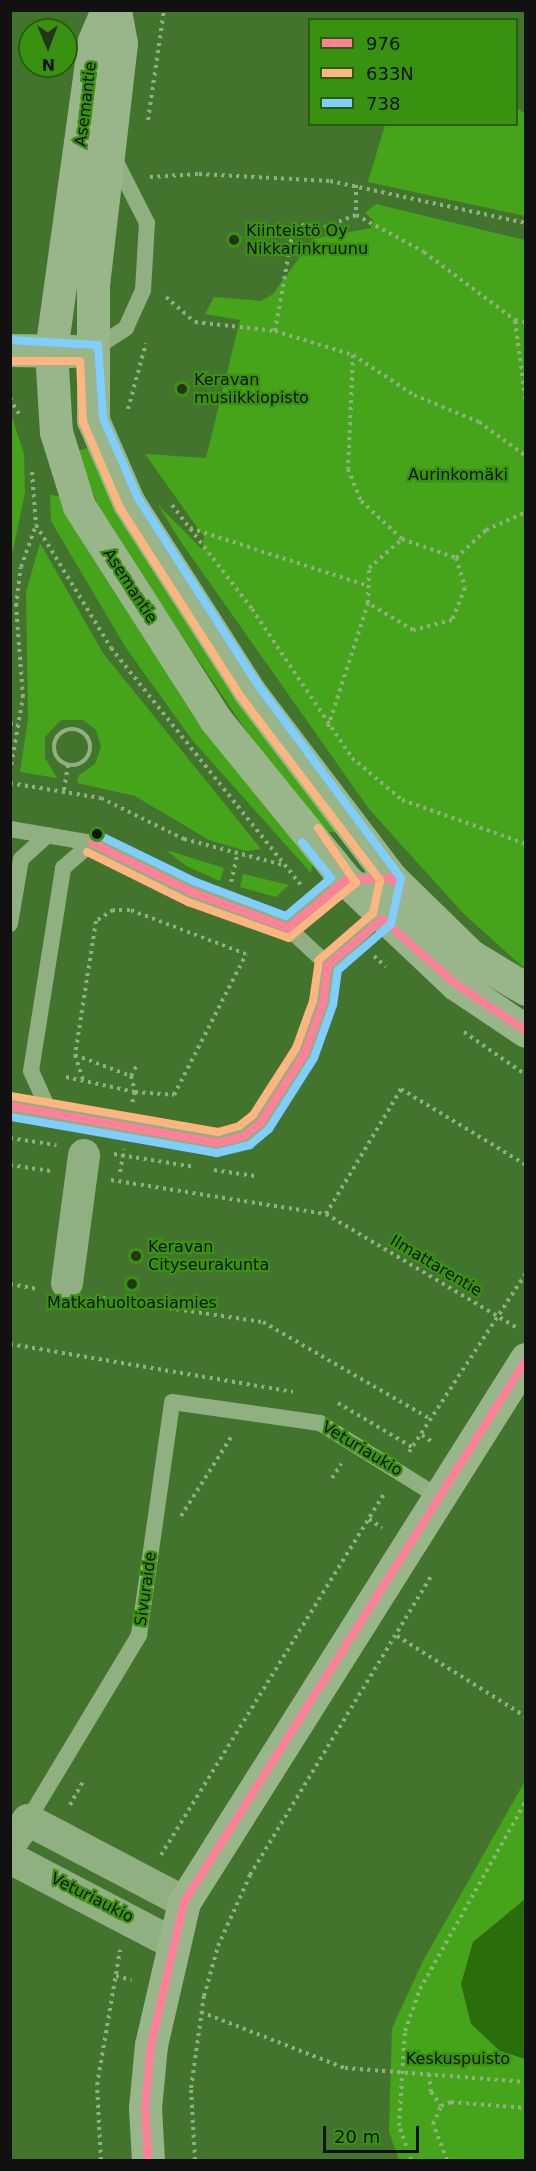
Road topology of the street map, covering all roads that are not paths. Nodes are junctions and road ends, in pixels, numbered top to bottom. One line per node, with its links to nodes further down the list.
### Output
1 (107, 10): 5 (street, Asemantie)
2 (115, 10): 3 (street, Asemantie)
3 (109, 148): 6 (street, Asemantie); 6 (lane)
4 (10, 350): 5 (street)
5 (51, 351): 6 (street); 11 (street, Asemantie)
6 (90, 351): 10 (street, Asemantie)
7 (10, 829): 8 (lane)
8 (48, 835): 9 (lane); 13 (lane)
9 (92, 843): 14 (lane); 19 (lane)
10 (391, 878): 11 (lane); 12 (lane); 16 (street, Asemantie)
11 (346, 880): 12 (street, Asemantie); 14 (lane)
12 (382, 918): 15 (lane); 17 (street, Asemantie)
13 (10, 924)
14 (288, 928): 15 (lane)
15 (328, 965): 19 (lane)
16 (525, 989)
17 (525, 1031)
18 (10, 1106): 19 (lane)
19 (50, 1113)
20 (83, 1157): 21 (street)
21 (79, 1290)
22 (525, 1359): 24 (street)
23 (172, 1402): 24 (lane, Veturiaukio); 25 (lane, Sivuraide)
24 (439, 1497): 27 (street)
25 (19, 1832): 27 (street)
26 (10, 1858): 28 (street, Veturiaukio)
27 (184, 1902): 28 (street)
28 (171, 1942): 29 (street)
29 (148, 2160)

